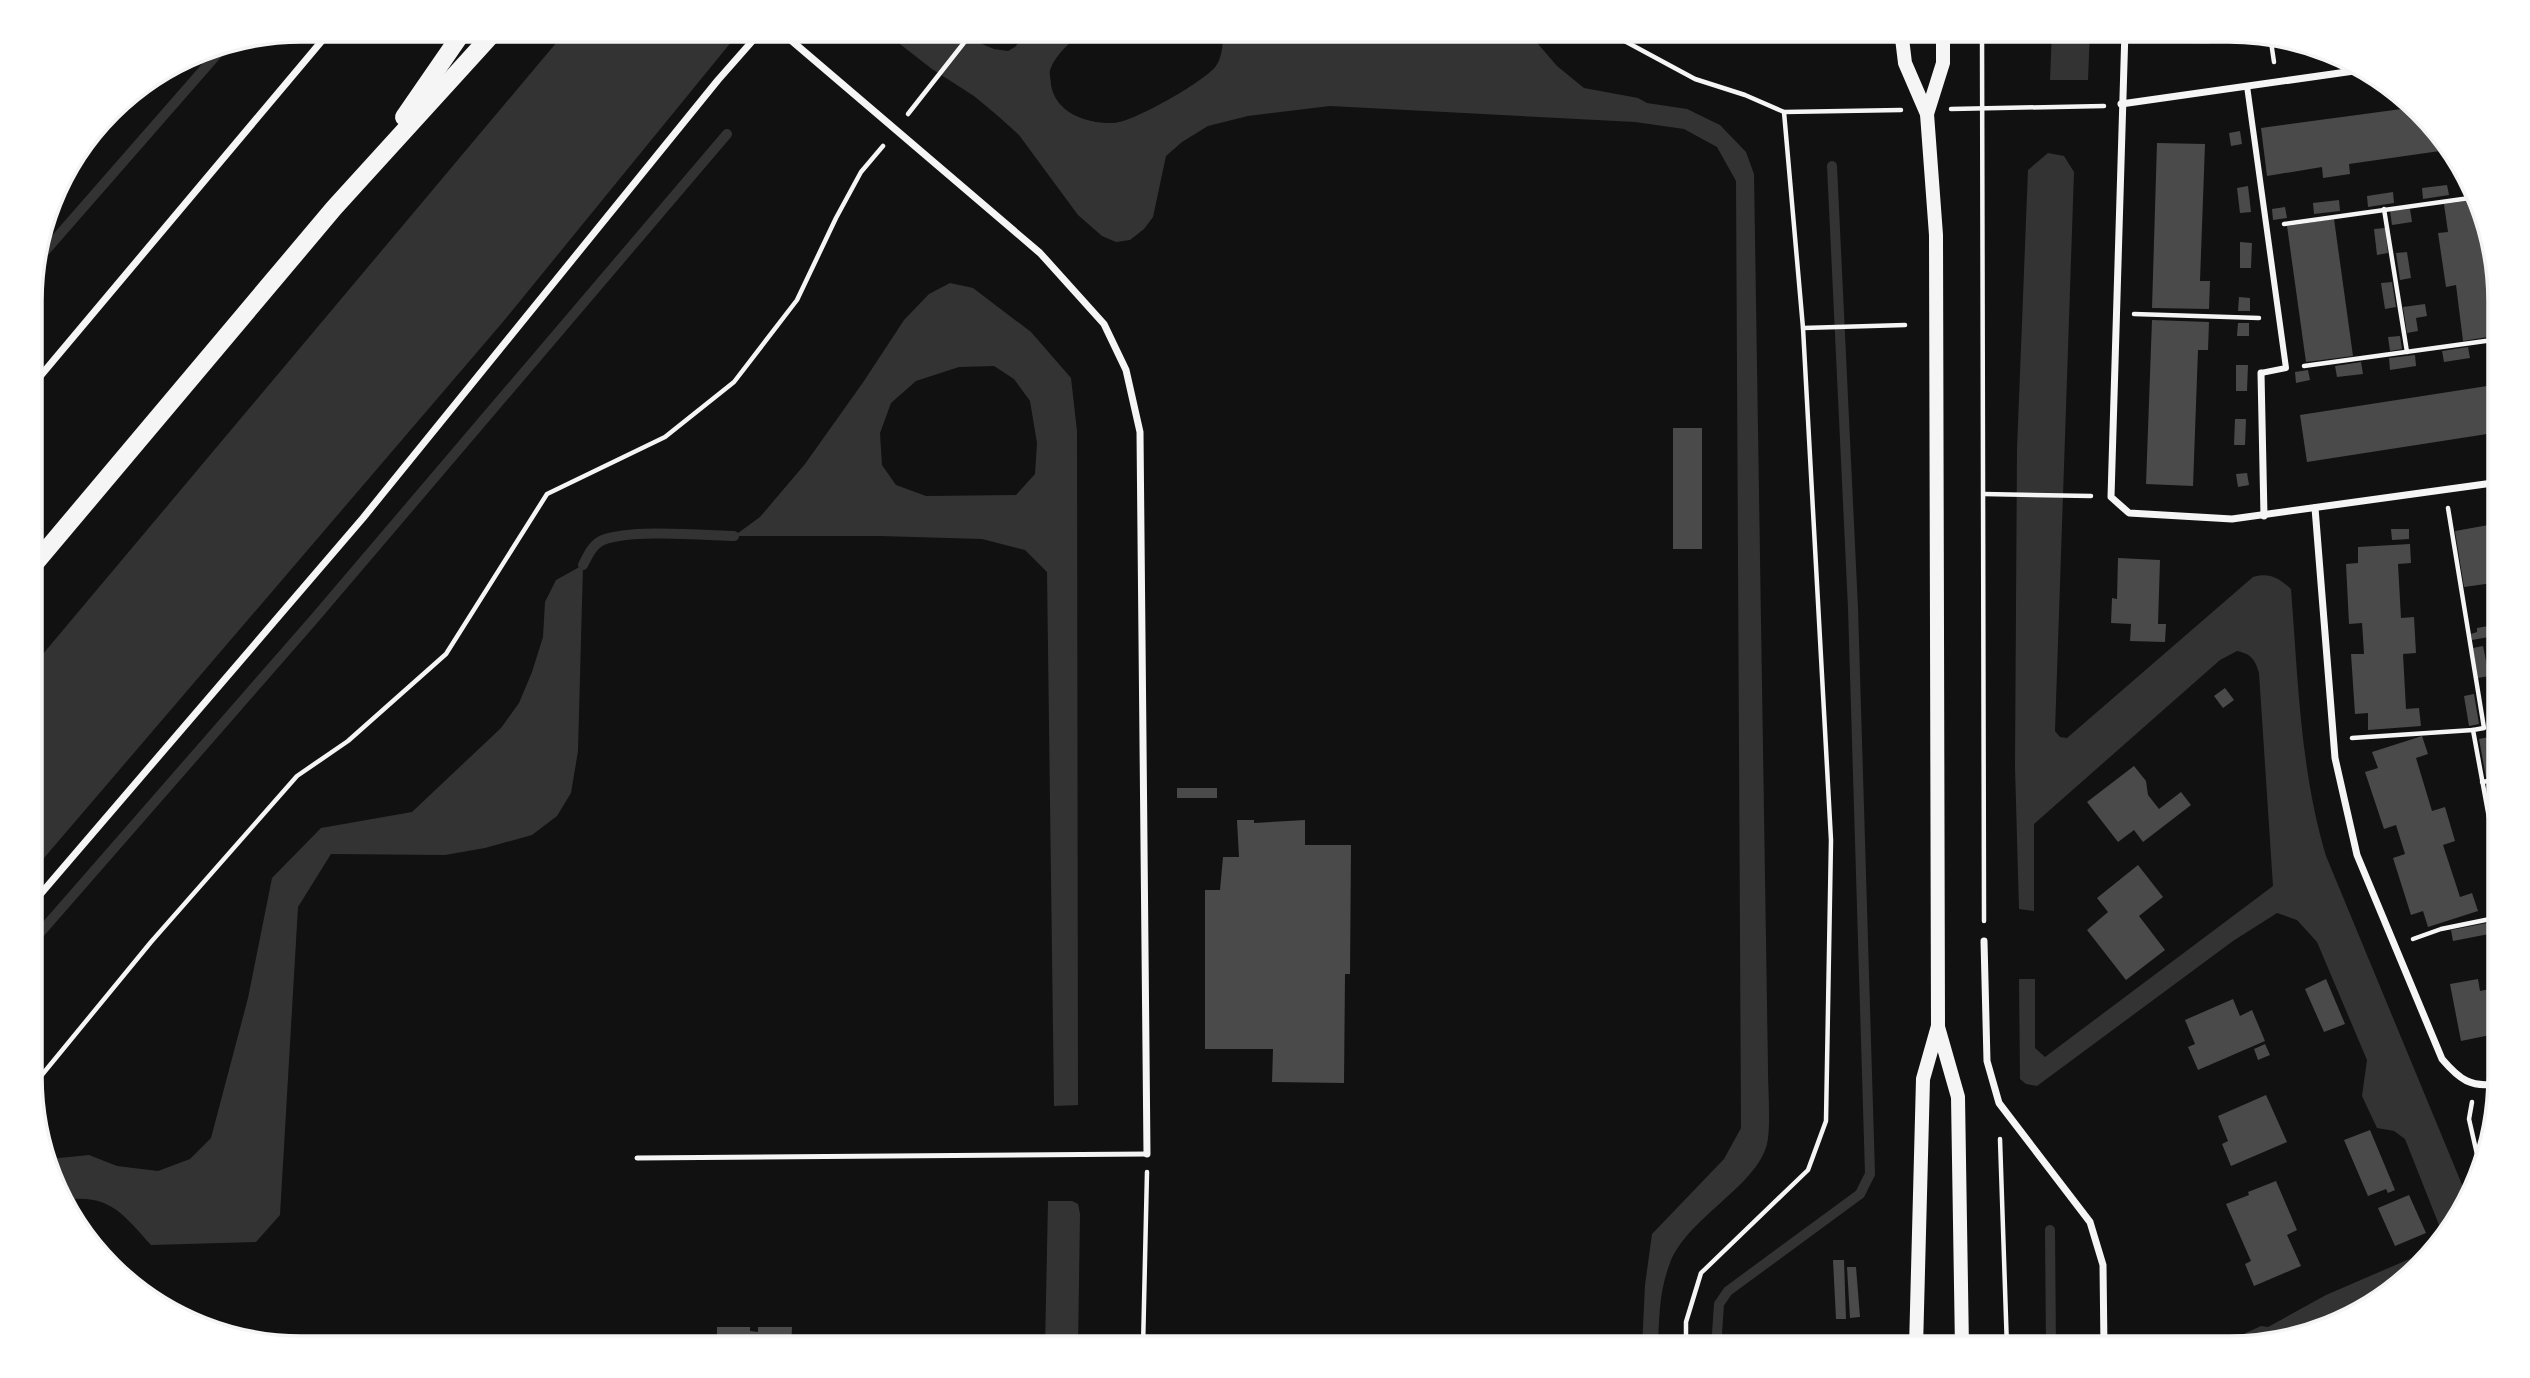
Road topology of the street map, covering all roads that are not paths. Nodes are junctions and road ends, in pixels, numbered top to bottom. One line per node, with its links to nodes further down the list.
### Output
1 (321, 42): 15 (street)
2 (456, 42): 13 (main road)
3 (486, 42): 13 (main road)
4 (751, 42): 20 (street)
5 (793, 42): 24 (street)
6 (1902, 42): 12 (main road)
7 (1943, 42): 12 (main road)
8 (2124, 42): 11 (street)
9 (2349, 72): 10 (street)
10 (2247, 86): 11 (street); 14 (street)
11 (2121, 104): 18 (street)
12 (1927, 114): 22 (main road)
13 (377, 158): 19 (main road)
14 (2261, 373): 18 (street)
15 (42, 374)
16 (2488, 484): 17 (street)
17 (2315, 508): 18 (street); 23 (street)
18 (2264, 516)
19 (42, 555)
20 (42, 892)
21 (1984, 941): 28 (street)
22 (1938, 1026): 26 (main road); 27 (main road)
23 (2487, 1086)
24 (1147, 1154): 25 (lane)
25 (637, 1158)
26 (1916, 1336)
27 (1962, 1336)
28 (2104, 1336)

